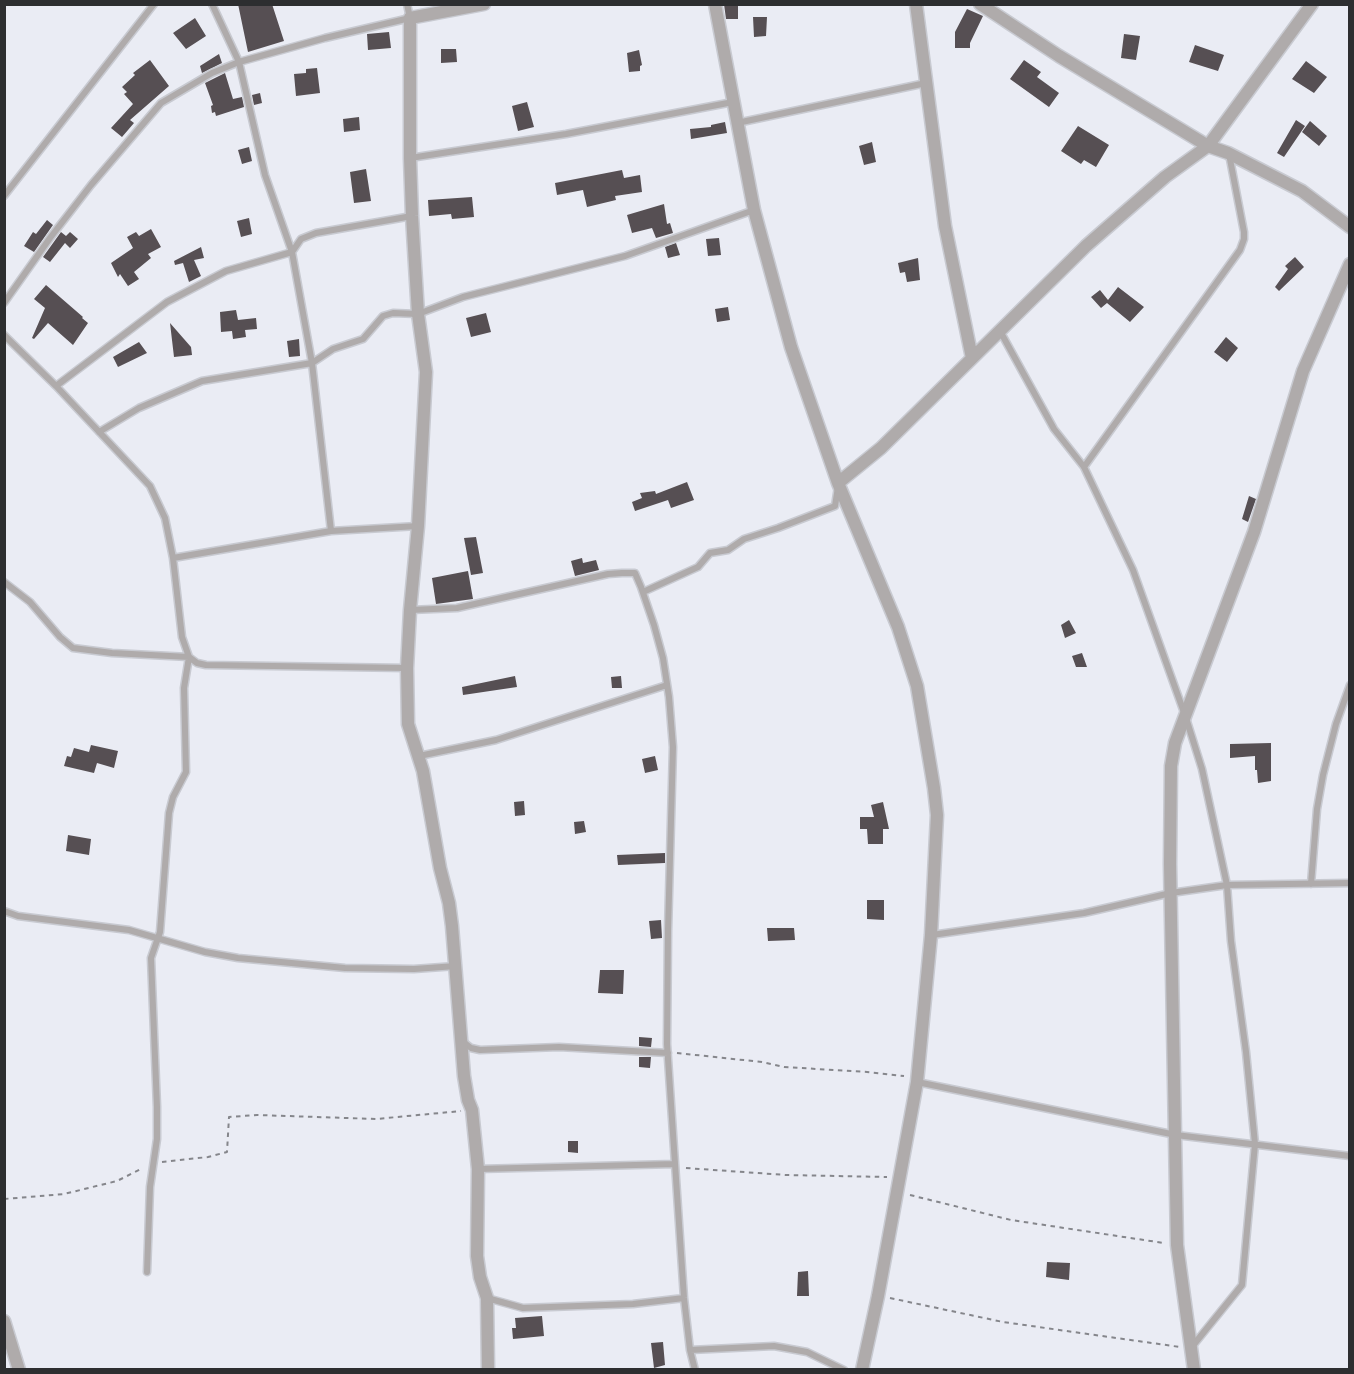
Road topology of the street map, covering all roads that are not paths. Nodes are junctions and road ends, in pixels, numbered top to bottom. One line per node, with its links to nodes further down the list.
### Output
1 (154, 4): 17 (lane)
2 (212, 4): 10 (lane)
3 (407, 4): 9 (lane)
4 (484, 4): 9 (street)
5 (715, 4): 12 (street)
6 (915, 4): 11 (street)
7 (980, 4): 14 (street)
8 (1312, 4): 14 (street)
9 (410, 18): 10 (lane); 16 (street)
10 (239, 62): 21 (lane); 23 (lane)
11 (926, 83): 13 (lane); 27 (street)
12 (733, 102): 13 (street); 16 (lane)
13 (737, 123): 18 (street)
14 (1208, 146): 15 (street); 25 (street)
15 (1228, 153): 20 (street); 31 (lane)
16 (410, 158): 19 (street)
17 (4, 196)
18 (754, 210): 24 (lane); 32 (street)
19 (412, 216): 21 (lane); 24 (street)
20 (1350, 227)
21 (292, 252): 28 (lane); 29 (lane)
22 (1350, 264): 43 (street)
23 (4, 303)
24 (418, 314): 28 (lane); 33 (street)
25 (1000, 331): 27 (street); 31 (lane)
26 (4, 335): 29 (lane)
27 (972, 358): 32 (street)
28 (312, 363): 30 (lane); 34 (lane)
29 (56, 386): 30 (lane)
30 (99, 432): 35 (lane)
31 (1084, 467): 43 (lane)
32 (838, 483): 37 (lane); 50 (street)
33 (418, 526): 34 (lane); 38 (street)
34 (331, 531): 35 (lane)
35 (173, 558): 39 (lane)
36 (4, 582): 39 (lane)
37 (643, 592): 38 (lane); 41 (lane)
38 (410, 610): 40 (street)
39 (189, 657): 40 (lane); 51 (lane)
40 (407, 668): 44 (street)
41 (667, 685): 44 (lane); 54 (lane)
42 (1350, 685): 46 (lane)
43 (1186, 718): 47 (lane); 48 (street)
44 (419, 756): 52 (street)
45 (1350, 882): 46 (lane)
46 (1311, 884): 47 (lane)
47 (1227, 885): 48 (lane); 57 (lane)
48 (1171, 893): 50 (lane); 56 (street)
49 (4, 911): 51 (lane)
50 (931, 935): 55 (street)
51 (157, 937): 52 (lane); 61 (lane)
52 (456, 966): 53 (street)
53 (461, 1040): 54 (lane); 60 (street)
54 (668, 1053): 59 (lane)
55 (917, 1080): 56 (lane); 71 (street)
56 (1176, 1135): 57 (lane); 65 (street)
57 (1255, 1144): 58 (lane); 65 (lane)
58 (1350, 1156)
59 (675, 1164): 60 (lane); 63 (lane)
60 (478, 1169): 62 (street)
61 (147, 1272)
62 (487, 1298): 63 (lane); 68 (street)
63 (684, 1298): 66 (lane)
64 (4, 1321): 67 (street)
65 (1191, 1348): 72 (street)
66 (690, 1350): 69 (lane); 70 (lane)
67 (19, 1370)
68 (488, 1370)
69 (695, 1370)
70 (844, 1370)
71 (862, 1370)
72 (1194, 1370)

